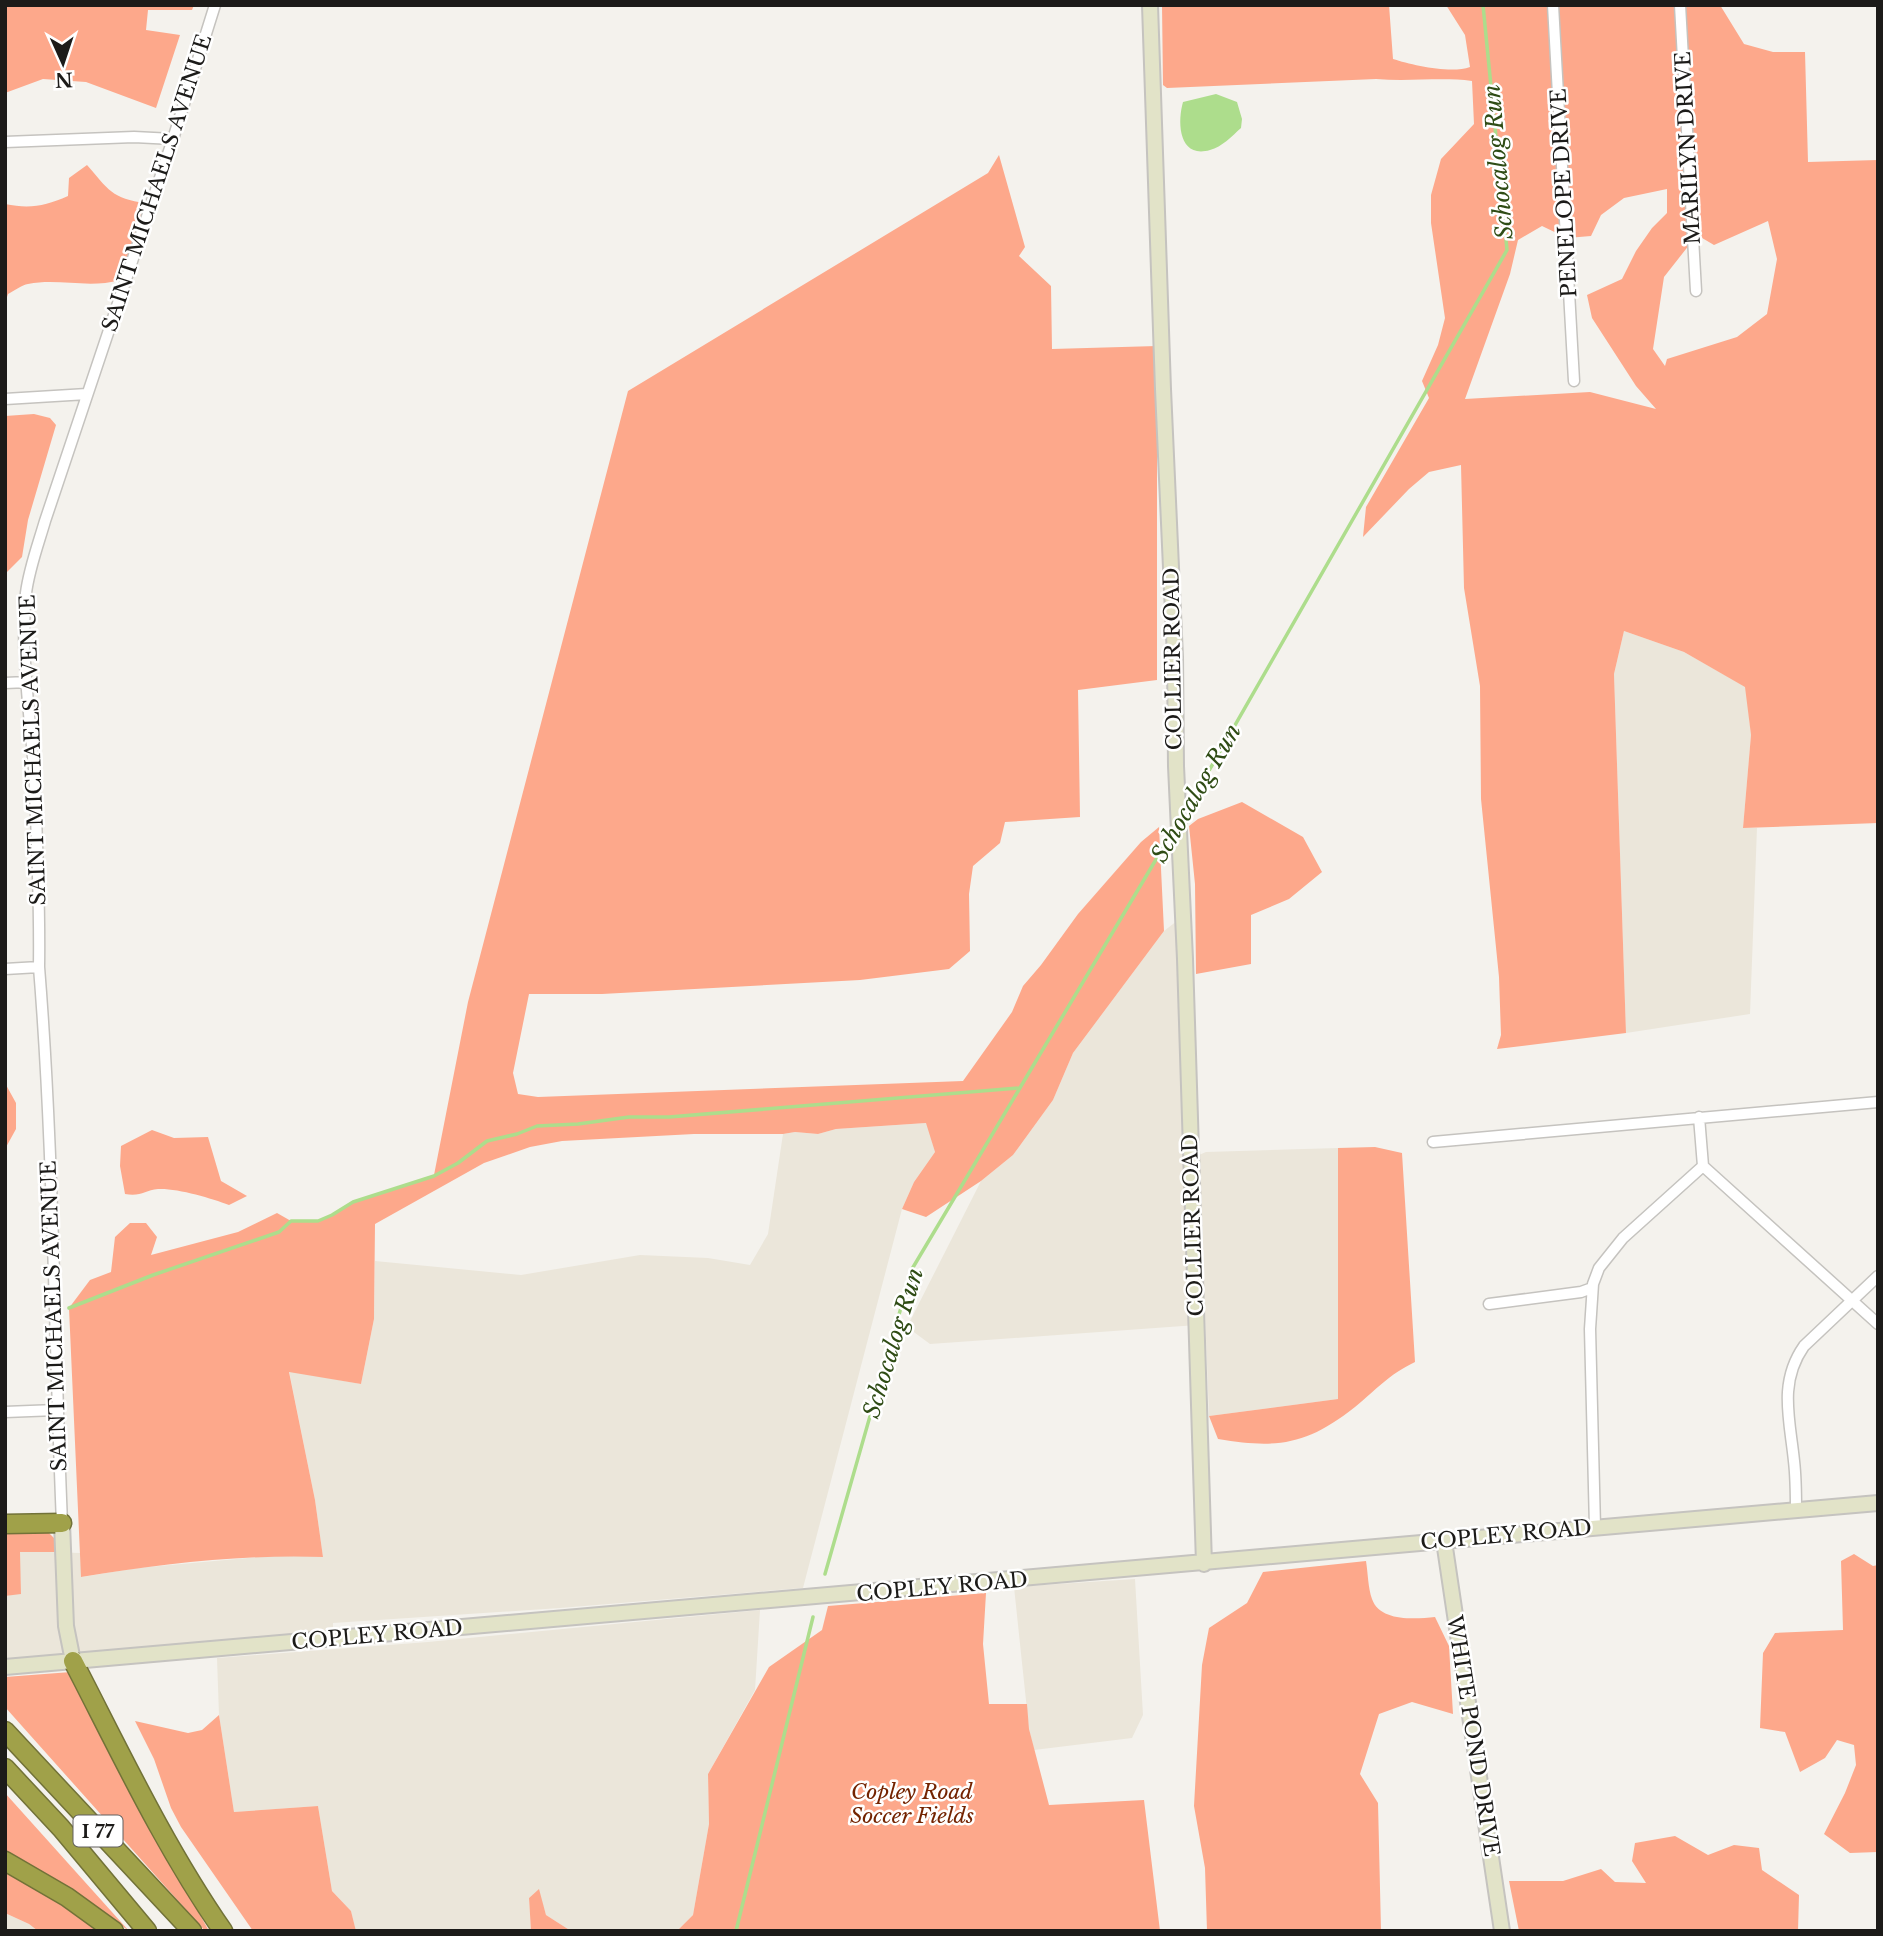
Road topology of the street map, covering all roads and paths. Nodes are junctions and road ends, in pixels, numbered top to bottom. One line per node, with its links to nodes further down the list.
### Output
1 (215, 5): 5 (street, SAINT MICHAELS AVENUE)
2 (1150, 5): 32 (main road, COLLIER ROAD)
3 (1553, 5): 8 (street, PENELOPE DRIVE)
4 (1680, 5): 7 (street, MARILYN DRIVE)
5 (173, 139): 6 (street); 9 (street, SAINT MICHAELS AVENUE)
6 (5, 142)
7 (1696, 291)
8 (1574, 381)
9 (87, 394): 10 (street); 11 (street, SAINT MICHAELS AVENUE)
10 (5, 399)
11 (27, 682): 12 (street); 13 (street, SAINT MICHAELS AVENUE)
12 (5, 683)
13 (39, 967): 14 (street); 24 (street, SAINT MICHAELS AVENUE)
14 (5, 969)
15 (1878, 1102): 16 (street)
16 (1699, 1117): 17 (street); 18 (street)
17 (1433, 1142)
18 (1703, 1166): 20 (street); 21 (street)
19 (1878, 1276): 21 (street)
20 (1592, 1288): 22 (street); 30 (street)
21 (1851, 1300): 23 (street); 27 (street)
22 (1489, 1304)
23 (1878, 1324)
24 (56, 1410): 25 (street); 28 (street, SAINT MICHAELS AVENUE)
25 (5, 1412)
26 (1878, 1503): 27 (main road, COPLEY ROAD)
27 (1796, 1511): 30 (main road, COPLEY ROAD)
28 (62, 1523): 29 (highway); 33 (main road)
29 (5, 1524)
30 (1595, 1527): 31 (main road, COPLEY ROAD)
31 (1444, 1541): 32 (main road, COPLEY ROAD); 42 (main road, WHITE POND DRIVE)
32 (1204, 1564): 33 (main road, COPLEY ROAD)
33 (73, 1661): 34 (main road, COPLEY ROAD); 41 (highway)
34 (5, 1667)
35 (5, 1731): 40 (highway, I 77)
36 (5, 1768): 39 (highway, I 77)
37 (5, 1861): 38 (highway)
38 (114, 1931)
39 (147, 1931)
40 (192, 1931)
41 (222, 1931)
42 (1502, 1931)

